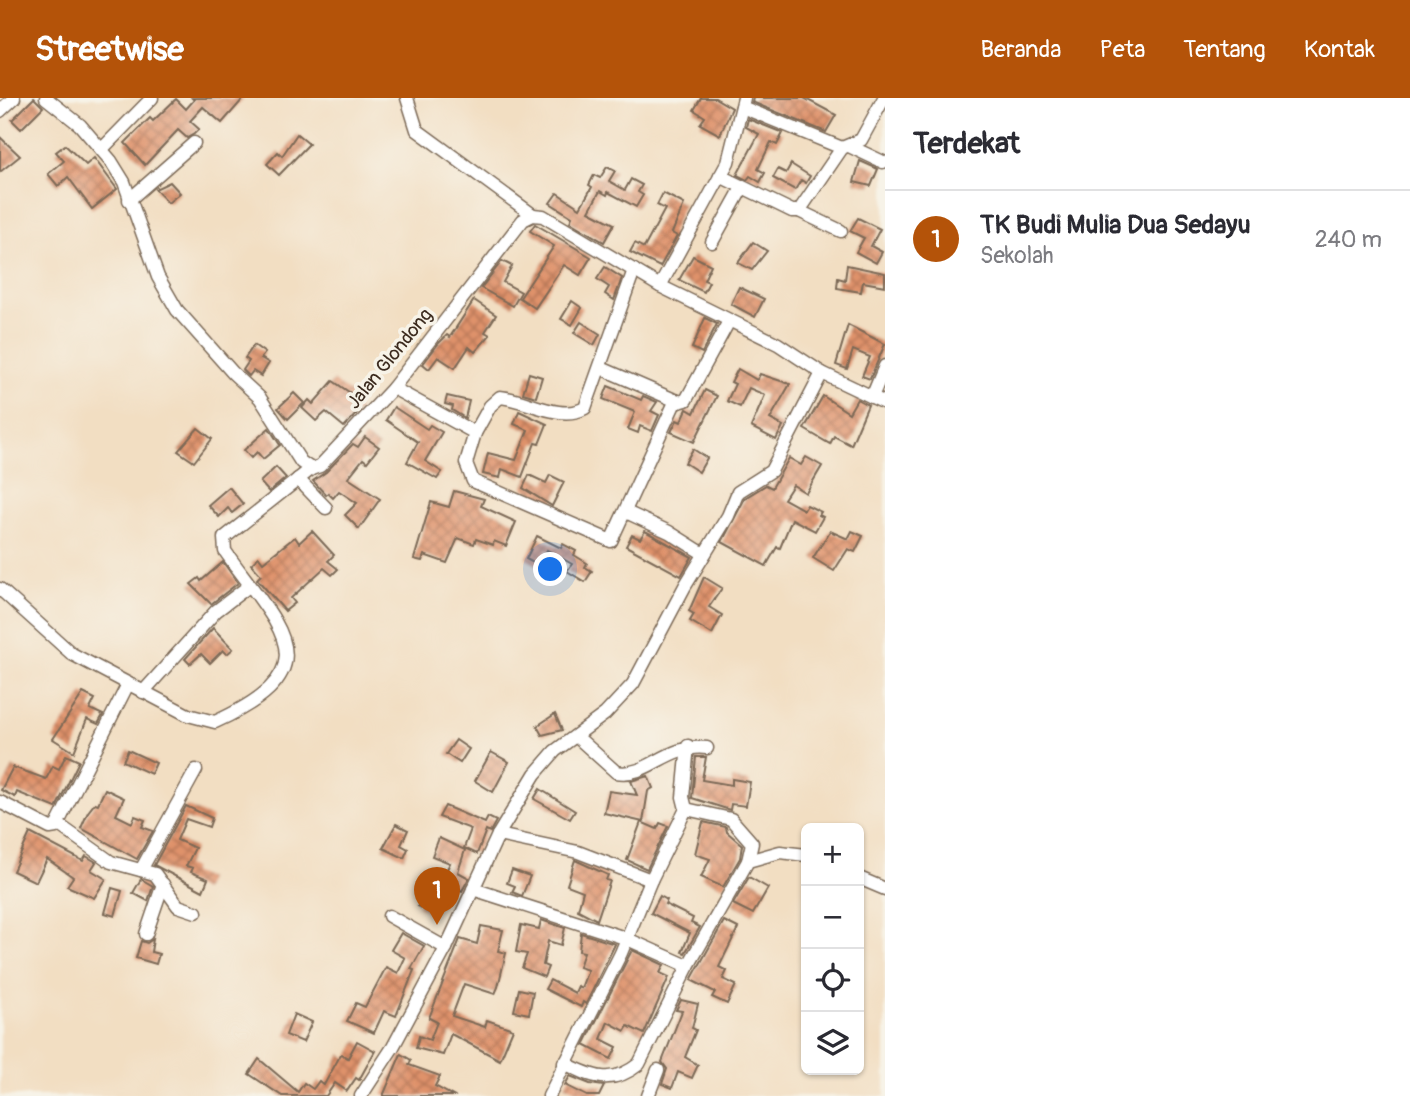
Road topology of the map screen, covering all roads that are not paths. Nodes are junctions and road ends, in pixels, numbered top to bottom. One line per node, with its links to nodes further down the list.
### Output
1 (15, 98): 7 (street)
2 (46, 98): 10 (street)
3 (152, 98): 10 (street)
4 (407, 98): 17 (street)
5 (884, 98): 9 (street)
6 (743, 103): 9 (street); 12 (street)
7 (0, 111)
8 (194, 143): 14 (street)
9 (846, 147): 11 (street); 15 (street)
10 (102, 149): 14 (street)
11 (883, 162)
12 (720, 176): 13 (street); 16 (street)
13 (743, 188): 15 (street); 18 (street)
14 (129, 200): 32 (street)
15 (799, 211): 19 (street)
16 (700, 214): 18 (street); 22 (street)
17 (533, 215): 21 (street); 27 (street, Jalan Glondong)
18 (721, 226): 20 (street)
19 (841, 231)
20 (712, 242)
21 (634, 270): 22 (street); 25 (street)
22 (660, 286): 23 (street)
23 (729, 321): 26 (street); 29 (street)
24 (885, 366): 28 (street)
25 (601, 368): 29 (street); 31 (street)
26 (822, 373): 28 (street); 36 (street)
27 (393, 388): 31 (street); 32 (street, Jalan Glondong)
28 (872, 397): 30 (street)
29 (676, 400): 35 (street)
30 (885, 403)
31 (475, 433): 35 (street)
32 (311, 468): 33 (street, Jalan Glondong)
33 (298, 479): 34 (street); 37 (street, Jalan Glondong)
34 (326, 508)
35 (626, 512): 36 (street)
36 (704, 554): 41 (street)
37 (249, 586): 40 (street); 40 (street)
38 (0, 589): 39 (street)
39 (128, 684): 40 (street); 47 (street)
40 (143, 692)
41 (576, 736): 42 (street); 48 (street)
42 (688, 746): 43 (street); 46 (street)
43 (707, 748)
44 (196, 770): 51 (street)
45 (0, 802): 47 (street)
46 (686, 809): 50 (street); 52 (street)
47 (59, 825): 51 (street)
48 (498, 835): 52 (street); 55 (street)
49 (801, 854): 50 (street)
50 (748, 861): 62 (street)
51 (141, 870): 54 (street)
52 (651, 880): 60 (street)
53 (864, 880): 56 (street)
54 (163, 884): 57 (street); 59 (street)
55 (473, 889): 60 (street); 61 (street)
56 (885, 889)
57 (196, 912)
58 (389, 916): 61 (street)
59 (146, 934)
60 (625, 938): 62 (street); 63 (street)
61 (446, 948): 65 (street)
62 (688, 966): 63 (street)
63 (564, 1063): 66 (street)
64 (659, 1070): 67 (street)
65 (361, 1096)
66 (549, 1096)
67 (648, 1096)

